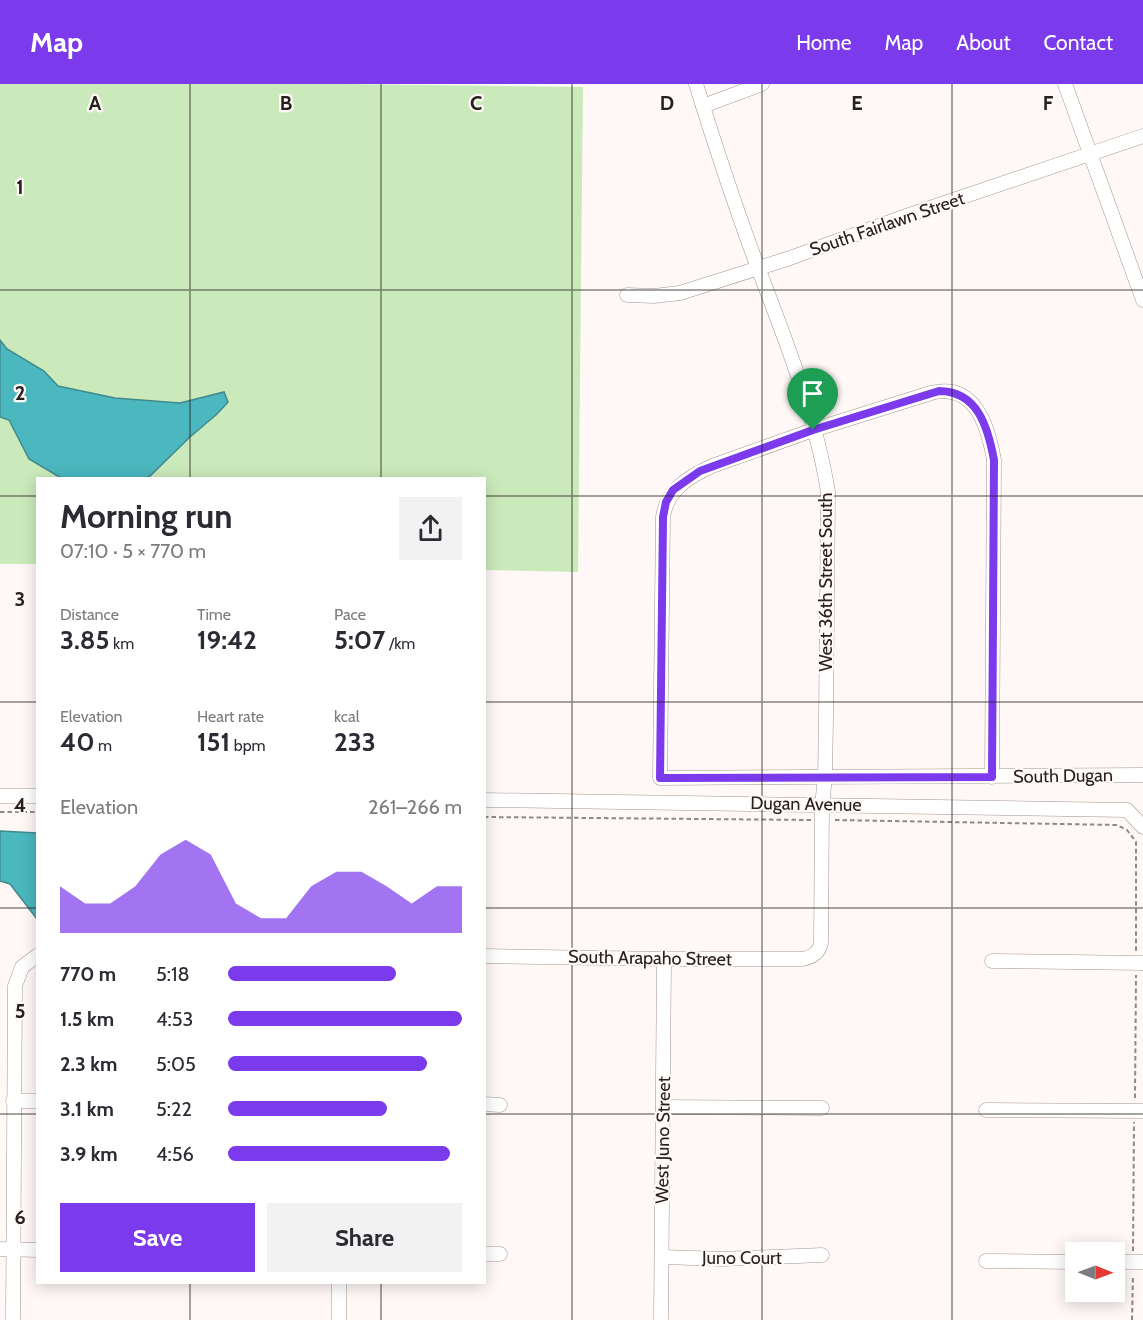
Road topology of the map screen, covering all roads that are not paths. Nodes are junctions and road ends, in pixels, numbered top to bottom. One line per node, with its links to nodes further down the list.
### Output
1 (696, 84): 4 (street, West 36th Street South)
2 (762, 84): 4 (street)
3 (1065, 84): 6 (street)
4 (702, 105): 7 (street, West 36th Street South)
5 (1143, 136): 6 (street, South Fairlawn Street)
6 (1091, 155): 7 (street, South Fairlawn Street); 9 (street)
7 (758, 268): 8 (street, South Fairlawn Street); 10 (street, West 36th Street South)
8 (627, 295)
9 (1143, 300)
10 (813, 430): 12 (street); 13 (street, West 36th Street South); 13 (street, South Dugan)
11 (1143, 775): 12 (street, South Dugan)
12 (992, 777): 13 (street, South Dugan)
13 (825, 778): 17 (street, West 36th Street South)
14 (0, 796): 15 (street)
15 (36, 796)
16 (486, 800): 17 (street, Dugan Avenue)
17 (822, 805): 18 (street, Dugan Avenue); 19 (street, West 36th Street South)
18 (1143, 827)
19 (814, 955): 22 (street, South Arapaho Street)
20 (36, 956): 25 (street)
21 (486, 956): 22 (street, South Arapaho Street)
22 (664, 959): 29 (street, West Juno Street)
23 (992, 962): 24 (street)
24 (1139, 963)
25 (13, 1101): 26 (street); 33 (street)
26 (36, 1101)
27 (486, 1104): 28 (street)
28 (500, 1105)
29 (663, 1107): 30 (street); 38 (street, West Juno Street)
30 (822, 1108)
31 (986, 1110): 32 (street)
32 (1139, 1112)
33 (7, 1250): 34 (street); 42 (street)
34 (36, 1250)
35 (486, 1254): 36 (street)
36 (500, 1254)
37 (822, 1255): 38 (street, Juno Court)
38 (662, 1257): 44 (street, West Juno Street)
39 (986, 1261): 40 (street)
40 (1065, 1262)
41 (339, 1284): 43 (street)
42 (13, 1320)
43 (339, 1320)
44 (661, 1320)

